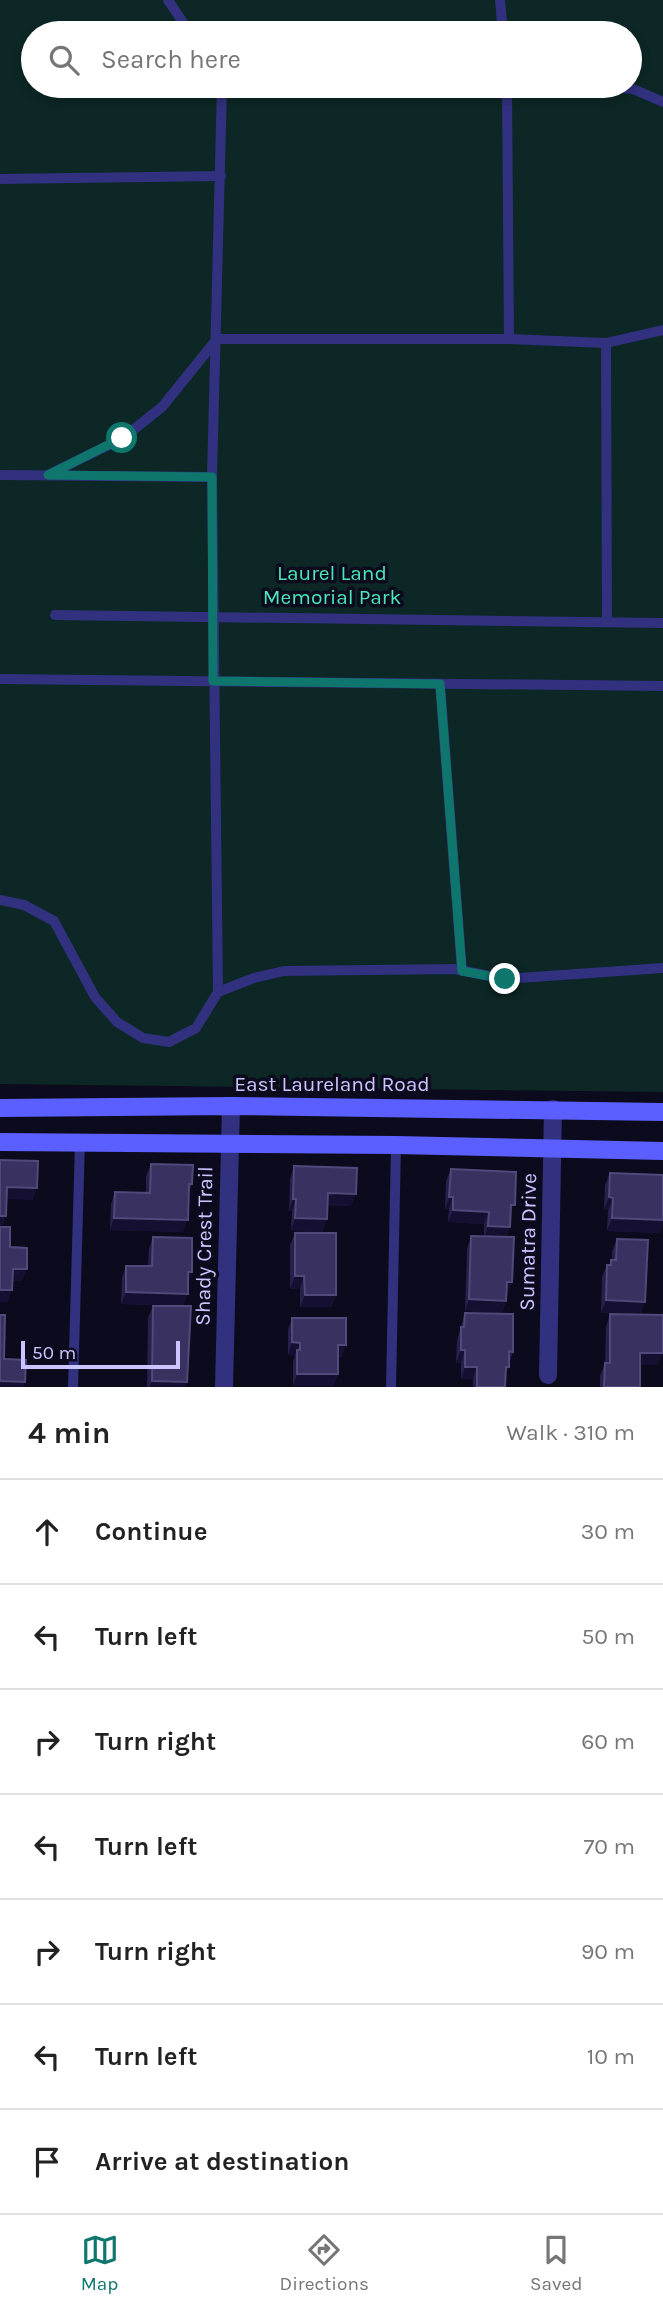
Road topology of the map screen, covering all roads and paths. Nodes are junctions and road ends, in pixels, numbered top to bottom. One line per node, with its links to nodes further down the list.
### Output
1 (168, 0): 3 (lane)
2 (500, 0): 4 (lane)
3 (182, 21)
4 (502, 21)
5 (642, 93): 8 (lane)
6 (222, 98): 9 (lane)
7 (507, 98): 13 (lane)
8 (663, 102)
9 (221, 176): 10 (lane); 12 (lane)
10 (0, 179)
11 (663, 330): 14 (lane)
12 (217, 339): 13 (lane); 16 (lane); 17 (lane)
13 (509, 339): 14 (lane)
14 (606, 343): 20 (lane)
15 (0, 475): 16 (lane)
16 (48, 475): 17 (lane)
17 (212, 477): 19 (lane)
18 (55, 615): 19 (lane)
19 (213, 615): 20 (lane); 23 (lane)
20 (607, 622): 21 (lane)
21 (663, 623)
22 (0, 679): 23 (lane)
23 (213, 681): 24 (lane); 29 (lane)
24 (440, 684): 25 (lane); 28 (lane)
25 (663, 686)
26 (0, 900): 29 (lane)
27 (663, 968): 28 (lane)
28 (462, 971): 29 (lane)
29 (218, 992)
30 (231, 1106): 31 (main road, East Laureland Road); 32 (main road, East Laureland Road); 36 (street, Shady Crest Trail)
31 (0, 1108)
32 (553, 1110): 33 (main road, East Laureland Road); 38 (street, Sumatra Drive)
33 (663, 1112)
34 (0, 1142): 35 (main road)
35 (80, 1142): 36 (main road); 41 (lane)
36 (229, 1144): 37 (main road); 42 (street, Shady Crest Trail)
37 (396, 1145): 38 (main road); 43 (lane)
38 (553, 1150): 39 (main road); 40 (street, Sumatra Drive)
39 (663, 1152)
40 (548, 1376)
41 (73, 1387)
42 (224, 1387)
43 (391, 1387)

